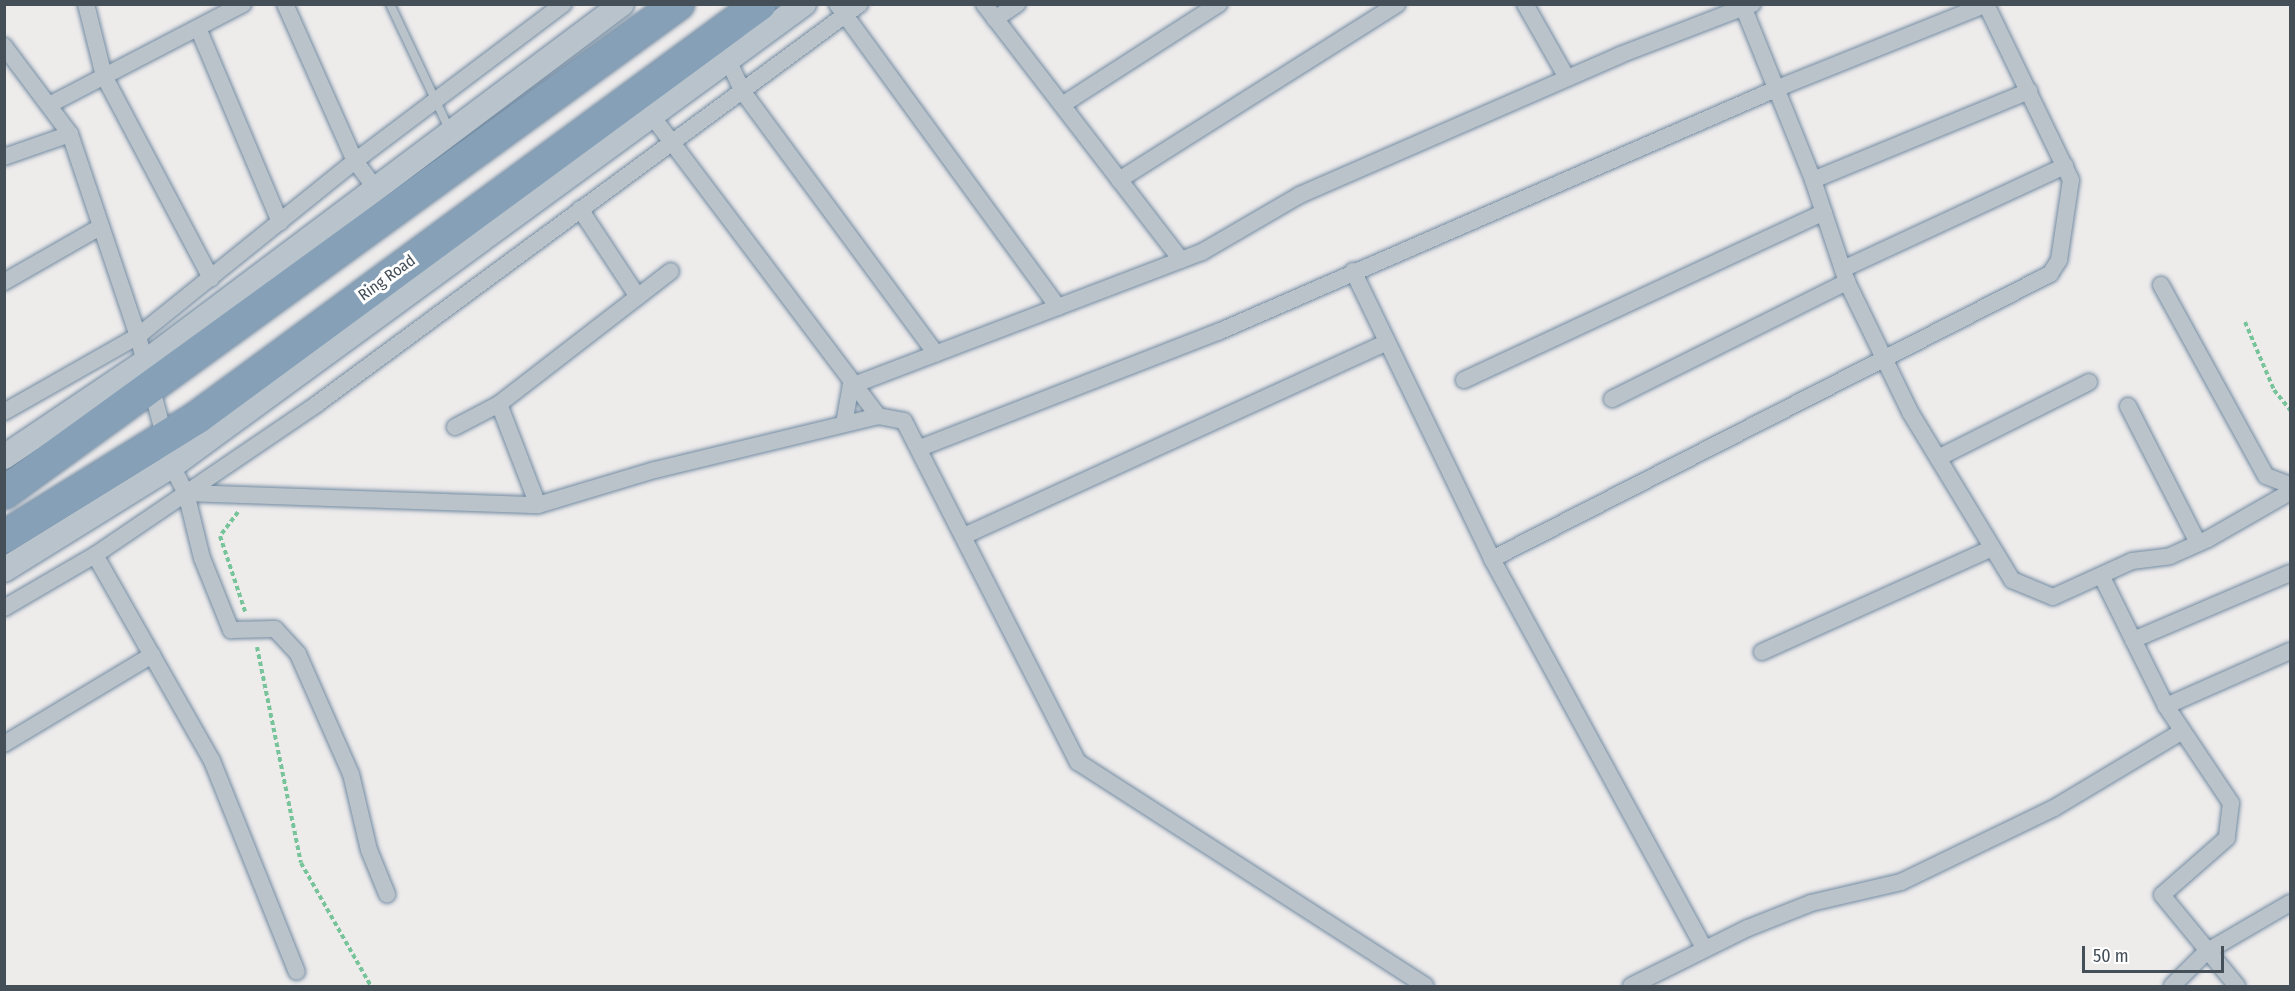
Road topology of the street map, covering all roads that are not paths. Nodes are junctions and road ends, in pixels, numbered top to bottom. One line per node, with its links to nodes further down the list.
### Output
1 (86, 4): 23 (street)
2 (243, 4): 20 (street)
3 (285, 4): 36 (street)
4 (390, 4): 28 (lane)
5 (563, 4): 28 (street)
6 (622, 4): 32 (street)
7 (678, 4): 58 (highway)
8 (760, 4): 70 (highway, Ring Road)
9 (804, 4): 22 (street)
10 (860, 4): 18 (street)
11 (984, 4): 19 (street)
12 (1017, 4): 19 (street)
13 (1219, 4): 30 (street)
14 (1397, 4): 38 (street)
15 (1525, 4): 24 (street)
16 (1986, 5): 25 (street); 27 (street)
17 (1746, 6): 24 (street); 25 (street)
18 (840, 11): 26 (street); 53 (street)
19 (995, 19): 30 (street)
20 (198, 28): 23 (street); 43 (street)
21 (4, 46): 29 (street)
22 (728, 60): 26 (street); 31 (street)
23 (104, 76): 29 (street); 49 (street)
24 (1567, 78): 45 (street)
25 (1778, 88): 39 (street); 46 (street)
26 (743, 92): 34 (street); 56 (street)
27 (2029, 92): 37 (street); 39 (street)
28 (436, 100): 32 (lane); 36 (street)
29 (49, 105): 33 (street)
30 (1062, 105): 38 (street)
31 (652, 116): 34 (street); 70 (street)
32 (450, 132): 40 (street)
33 (70, 134): 35 (street); 44 (street)
34 (673, 144): 41 (street); 61 (street)
35 (4, 157)
36 (355, 161): 40 (street); 43 (street)
37 (2065, 166): 48 (street); 57 (street)
38 (1119, 180): 45 (street)
39 (1813, 180): 42 (street)
40 (375, 188): 58 (street)
41 (580, 209): 52 (street); 76 (street)
42 (1824, 213): 48 (street); 59 (street)
43 (280, 222): 49 (street)
44 (100, 227): 50 (street); 54 (street)
45 (1181, 260): 53 (street)
46 (1353, 270): 55 (street); 69 (street)
47 (671, 271): 52 (street)
48 (1845, 276): 57 (street); 62 (street)
49 (211, 278): 54 (street)
50 (4, 282)
51 (2161, 285): 73 (street)
52 (638, 297): 63 (street)
53 (1058, 307): 56 (street)
54 (138, 336): 58 (street); 65 (street)
55 (1387, 342): 78 (street); 83 (street)
56 (936, 354): 61 (street)
57 (1882, 358): 72 (street); 83 (street)
58 (150, 375): 70 (street); 71 (street); 75 (highway)
59 (1464, 380)
60 (2089, 382): 72 (street)
61 (851, 386): 66 (street); 67 (street)
62 (1612, 399)
63 (499, 404): 68 (street); 77 (street)
64 (2128, 406): 80 (street)
65 (4, 412)
66 (878, 416): 67 (street); 69 (street)
67 (844, 424): 77 (street)
68 (455, 427)
69 (920, 448): 78 (street)
70 (170, 451): 76 (street); 79 (highway, Ring Road); 84 (street)
71 (4, 457)
72 (1938, 458): 81 (street)
73 (2290, 485)
74 (2290, 492): 80 (street)
75 (4, 493)
76 (186, 493): 77 (street); 82 (street); 95 (street)
77 (538, 505)
78 (964, 536): 100 (street)
79 (4, 537)
80 (2198, 543): 86 (street)
81 (1992, 548): 86 (street); 90 (street)
82 (95, 555): 87 (street); 91 (street)
83 (1492, 559): 97 (street)
84 (4, 570)
85 (2290, 573): 88 (street)
86 (2103, 579): 88 (street)
87 (4, 608)
88 (2133, 640): 92 (street)
89 (2290, 651): 92 (street)
90 (1762, 652)
91 (152, 655): 94 (street); 99 (street)
92 (2166, 706): 93 (street)
93 (2181, 732): 97 (street); 98 (street)
94 (4, 744)
95 (387, 894)
96 (2290, 903): 98 (street)
97 (1705, 949): 101 (street)
98 (2206, 952): 102 (street); 103 (street)
99 (297, 972)
100 (1425, 987)
101 (1631, 987)
102 (2172, 987)
103 (2237, 987)

